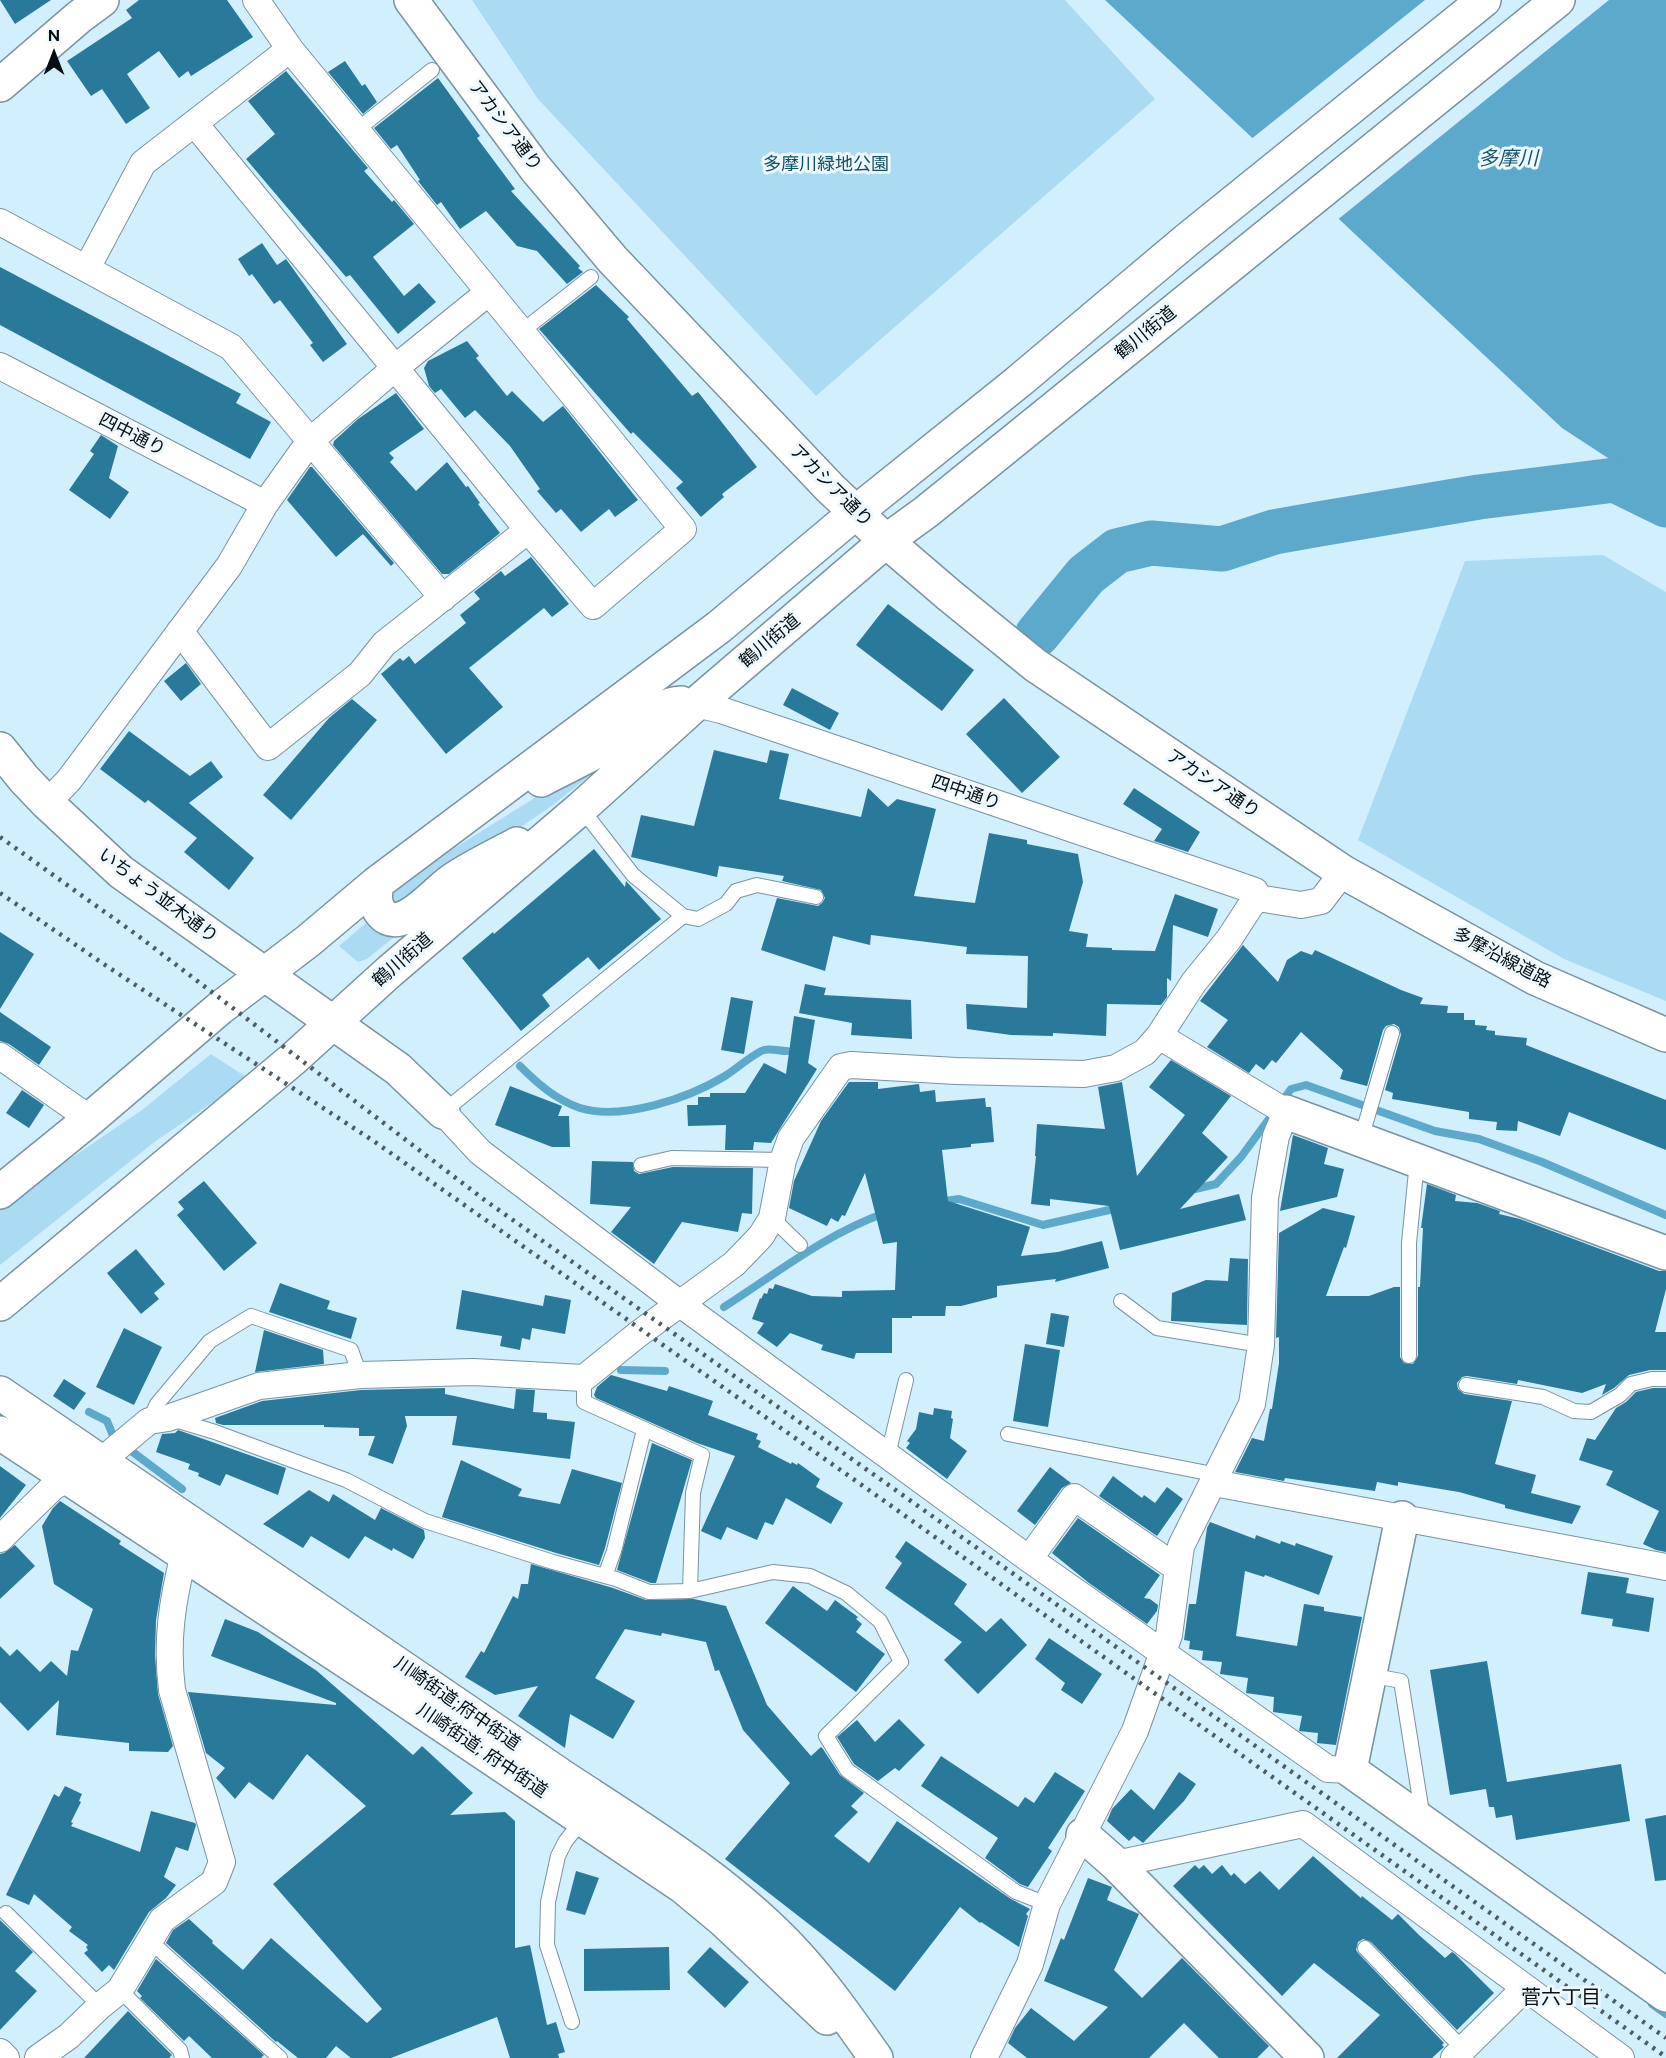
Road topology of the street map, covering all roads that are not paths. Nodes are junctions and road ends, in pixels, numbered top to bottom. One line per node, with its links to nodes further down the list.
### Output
1 (102, 0): 8 (main road)
2 (256, 0): 6 (street)
3 (411, 0): 20 (main road, アカシア通り)
4 (1484, 0): 20 (main road)
5 (1558, 0): 22 (main road, 鶴川街道)
6 (290, 49): 9 (street); 10 (street)
7 (432, 70): 10 (lane)
8 (0, 85)
9 (195, 124): 12 (street); 17 (street)
10 (358, 129): 14 (street)
11 (0, 222): 12 (street)
12 (87, 268): 18 (street)
13 (591, 277): 15 (lane)
14 (489, 292): 15 (street); 17 (street)
15 (521, 332): 21 (street)
16 (0, 366): 19 (street, 四中通り)
17 (395, 368): 18 (street); 21 (street)
18 (309, 441): 19 (street); 23 (street)
19 (265, 504): 24 (street)
20 (855, 513): 22 (main road, アカシア通り); 29 (main road)
21 (528, 530): 23 (street)
22 (886, 541): 25 (main road, 鶴川街道); 30 (main road, アカシア通り)
23 (443, 598): 24 (street)
24 (180, 631): 27 (street)
25 (696, 704): 28 (main road, 鶴川街道); 29 (main road); 33 (street, 四中通り)
26 (0, 749): 27 (main road, いちょう並木通り)
27 (47, 803): 35 (main road, いちょう並木通り)
28 (581, 808): 31 (main road); 34 (lane); 36 (main road, 鶴川街道)
29 (454, 825): 31 (main road)
30 (1343, 872): 33 (street); 38 (main road, 多摩沿線道路)
31 (377, 883): 35 (main road)
32 (816, 897): 34 (lane)
33 (1268, 899): 39 (street)
34 (683, 916): 42 (lane)
35 (264, 974): 36 (main road, いちょう並木通り); 43 (main road)
36 (334, 1022): 42 (main road, いちょう並木通り); 54 (main road, 鶴川街道)
37 (1392, 1034): 44 (lane)
38 (1666, 1035)
39 (1159, 1036): 41 (street); 45 (street)
40 (0, 1056): 43 (street)
41 (1280, 1109): 44 (main road); 55 (street)
42 (443, 1112): 53 (street)
43 (90, 1119): 48 (main road)
44 (1364, 1129): 46 (main road)
45 (783, 1160): 47 (lane); 49 (street)
46 (1418, 1161): 51 (main road); 56 (lane)
47 (642, 1165)
48 (0, 1192)
49 (772, 1218): 50 (lane); 53 (street)
50 (800, 1245)
51 (1666, 1253)
52 (1121, 1301): 55 (lane)
53 (679, 1303): 58 (street); 67 (street)
54 (0, 1304)
55 (1260, 1345): 69 (street)
56 (1409, 1356)
57 (360, 1375): 58 (street); 66 (street); 66 (lane)
58 (584, 1378): 63 (lane)
59 (1666, 1378): 61 (lane)
60 (906, 1380): 67 (lane)
61 (1466, 1385)
62 (0, 1393): 66 (main road, 川崎街道;府中街道)
63 (644, 1430): 76 (lane); 77 (lane)
64 (0, 1433): 68 (main road)
65 (1008, 1434): 69 (lane)
66 (133, 1436): 76 (lane); 101 (main road, 川崎街道;府中街道)
67 (888, 1455): 73 (street)
68 (68, 1478): 71 (street); 72 (main road, 川崎街道; 府中街道)
69 (1216, 1479): 70 (street); 75 (street)
70 (1402, 1518): 74 (street); 79 (main road)
71 (0, 1539)
72 (184, 1554): 81 (main road, 川崎街道; 府中街道); 87 (street)
73 (1029, 1559): 75 (street); 78 (street)
74 (1666, 1567)
75 (1177, 1568): 78 (street)
76 (605, 1576): 77 (lane)
77 (690, 1590): 85 (lane)
78 (1164, 1654): 80 (street); 83 (street)
79 (1370, 1675): 80 (main road); 82 (lane)
80 (1350, 1770): 82 (main road)
81 (583, 1819): 93 (lane); 100 (main road, 川崎街道; 府中街道)
82 (1424, 1823): 91 (main road)
83 (1083, 1835): 84 (main road); 85 (street)
84 (1116, 1864): 89 (street); 103 (main road)
85 (1047, 1904): 102 (street)
86 (6, 1913): 92 (lane)
87 (150, 1941): 90 (street); 99 (lane)
88 (1365, 1948): 95 (lane)
89 (1524, 1989): 95 (street); 104 (street)
90 (120, 1990): 92 (street); 98 (lane)
91 (1666, 1995)
92 (100, 2006): 97 (street)
93 (572, 2022)
94 (0, 2052): 96 (street)
95 (1458, 2054)
96 (6, 2058)
97 (38, 2058)
98 (182, 2058)
99 (280, 2058)
100 (870, 2058)
101 (876, 2058)
102 (984, 2058)
103 (1307, 2058)
104 (1621, 2058)

